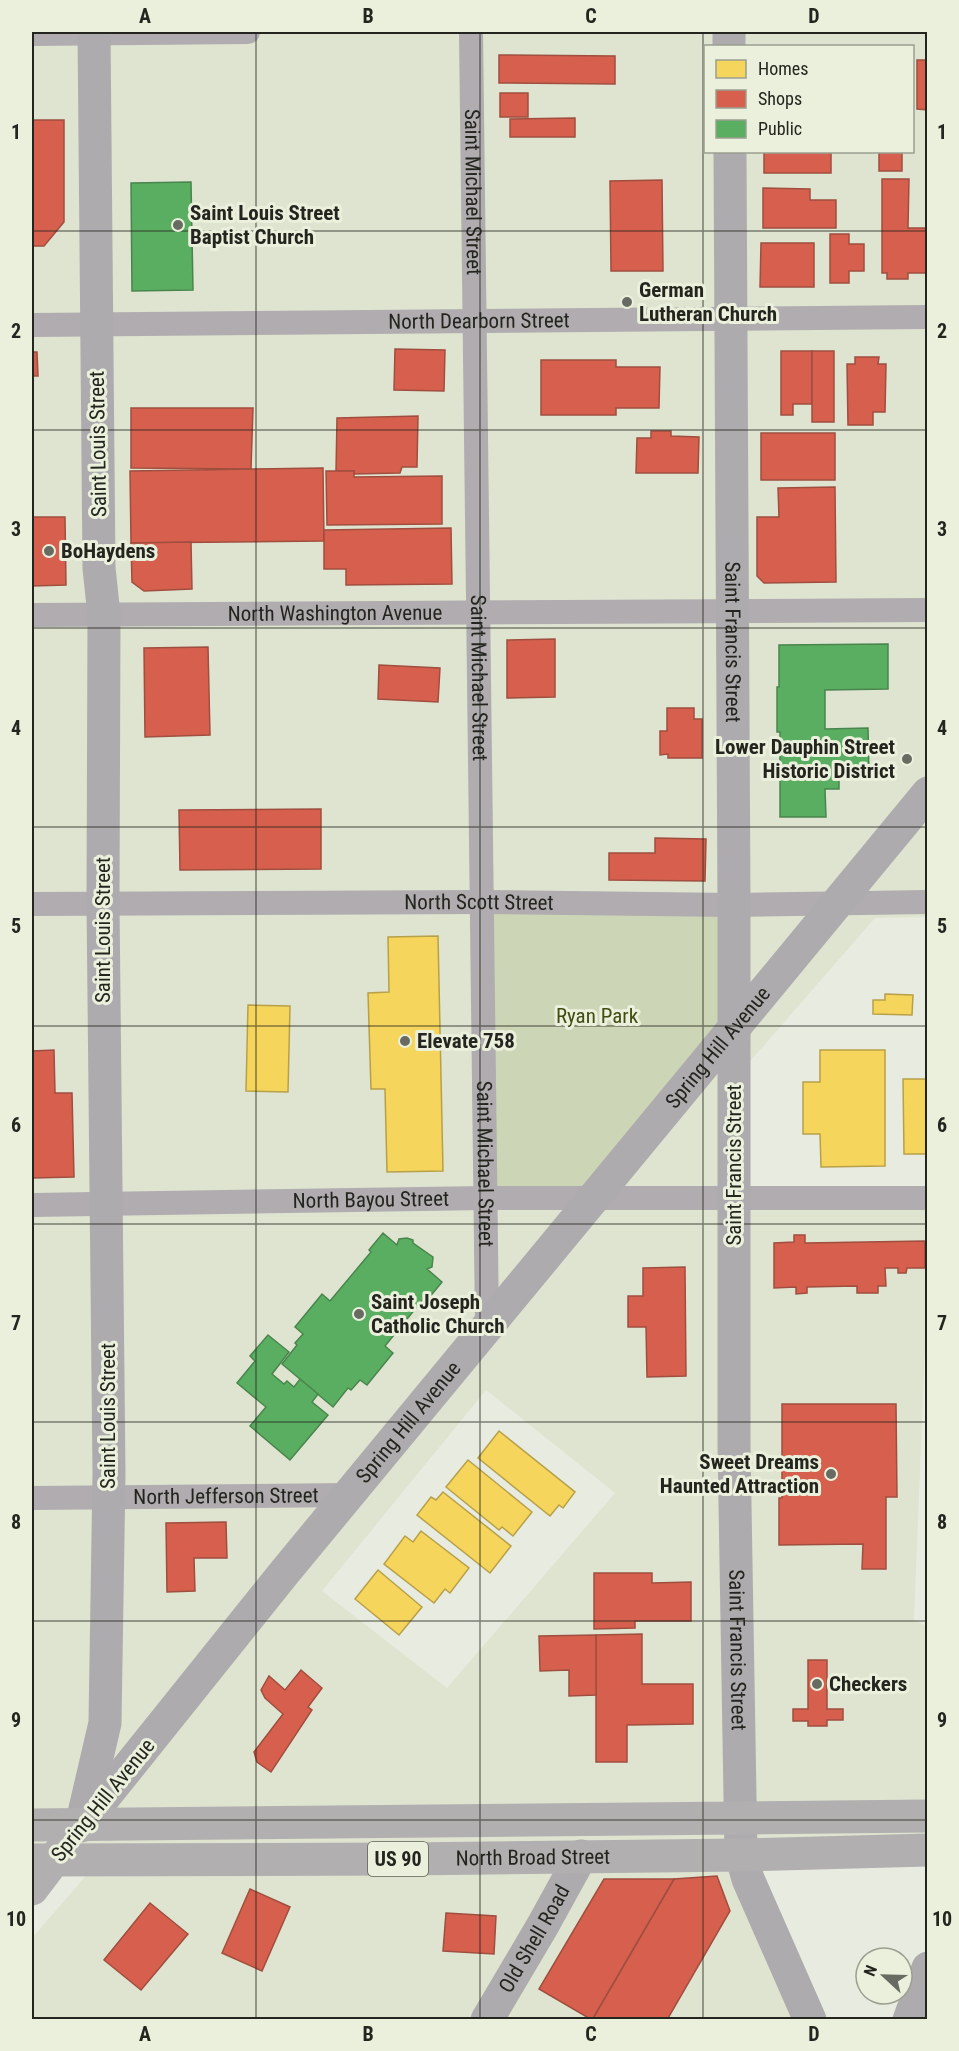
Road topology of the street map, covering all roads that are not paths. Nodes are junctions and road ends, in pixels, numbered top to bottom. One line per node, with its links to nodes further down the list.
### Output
1 (94, 32): 2 (street); 4 (street); 9 (street, Saint Louis Street)
2 (248, 32)
3 (471, 32): 8 (street, Saint Michael Street)
4 (32, 34)
5 (730, 153): 7 (street, Saint Francis Street)
6 (927, 317): 7 (street, North Dearborn Street)
7 (731, 319): 8 (street, North Dearborn Street); 11 (street, Saint Francis Street)
8 (474, 320): 9 (street, North Dearborn Street); 13 (street, Saint Michael Street)
9 (96, 324): 10 (street, North Dearborn Street); 15 (street, Saint Louis Street)
10 (32, 325)
11 (732, 610): 12 (street, North Washington Avenue); 13 (street, North Washington Avenue); 21 (street, Saint Francis Street)
12 (927, 610)
13 (479, 611): 15 (street, North Washington Avenue); 17 (street, Saint Michael Street)
14 (32, 615): 15 (street, North Washington Avenue)
15 (104, 615): 19 (street, Saint Louis Street)
16 (927, 792): 22 (street, Spring Hill Avenue)
17 (481, 902): 19 (street, North Scott Street); 21 (street, North Scott Street); 24 (street, Saint Michael Street)
18 (927, 902): 22 (street, North Scott Street)
19 (103, 903): 20 (street, North Scott Street); 28 (street, Saint Louis Street)
20 (32, 904)
21 (734, 904): 22 (street, North Scott Street); 23 (street, Saint Francis Street)
22 (837, 904): 23 (street, Spring Hill Avenue)
23 (734, 1029): 25 (street, Spring Hill Avenue); 26 (street, Saint Francis Street)
24 (486, 1198): 25 (street, North Bayou Street); 28 (street, North Bayou Street); 30 (street, Saint Michael Street)
25 (592, 1198): 26 (street, North Bayou Street); 30 (street, Spring Hill Avenue)
26 (734, 1198): 27 (street, North Bayou Street); 35 (street, Saint Francis Street)
27 (927, 1198)
28 (106, 1203): 29 (street, North Bayou Street); 32 (street, Saint Louis Street)
29 (32, 1205)
30 (487, 1325): 31 (street, Spring Hill Avenue)
31 (349, 1495): 32 (street, North Jefferson Street); 37 (street, Spring Hill Avenue)
32 (109, 1496): 33 (street, North Jefferson Street); 37 (street, Saint Louis Street)
33 (32, 1498)
34 (927, 1816): 35 (main road, North Broad Street / US 90)
35 (740, 1818): 37 (main road, North Broad Street / US 90); 39 (street, Saint Francis Street)
36 (32, 1825): 37 (main road, North Broad Street / US 90)
37 (81, 1826): 41 (main road, Spring Hill Avenue)
38 (927, 1850): 39 (main road, North Broad Street / US 90)
39 (741, 1855): 40 (main road, North Broad Street / US 90); 44 (street, Saint Francis Street)
40 (581, 1856): 41 (main road, North Broad Street / US 90); 43 (street, Old Shell Road)
41 (43, 1860): 42 (main road, Spring Hill Avenue)
42 (32, 1889)
43 (487, 2019)
44 (810, 2019)

